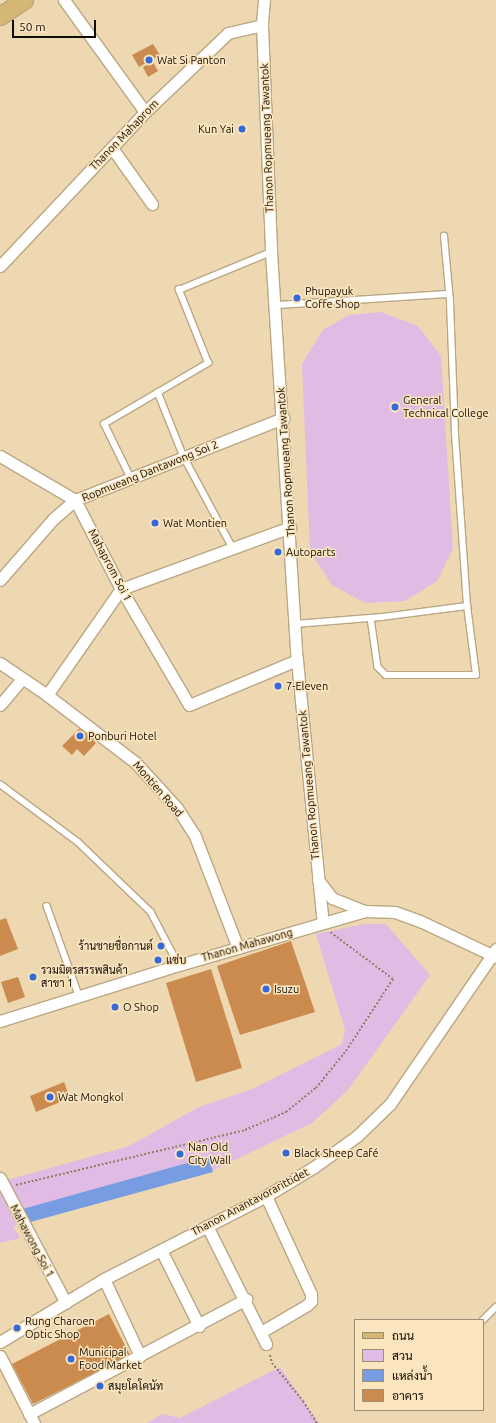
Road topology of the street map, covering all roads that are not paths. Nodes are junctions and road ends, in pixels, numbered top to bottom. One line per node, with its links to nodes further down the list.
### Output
1 (24, 0): 4 (main road)
2 (64, 0): 6 (street)
3 (264, 0): 5 (street, Thanon Ropmueang Tawantok)
4 (0, 16)
5 (262, 24): 6 (street, Thanon Mahaprom); 10 (street, Thanon Ropmueang Tawantok)
6 (145, 112): 7 (street, Thanon Mahaprom)
7 (112, 148): 8 (street); 11 (street, Thanon Mahaprom)
8 (152, 204)
9 (444, 236): 12 (lane)
10 (272, 252): 13 (street, Thanon Ropmueang Tawantok); 14 (lane)
11 (0, 266)
12 (448, 294): 13 (lane); 24 (lane)
13 (277, 305): 15 (street, Thanon Ropmueang Tawantok)
14 (158, 392): 17 (lane); 18 (lane)
15 (283, 418): 17 (street, Ropmueang Dantawong Soi 2); 20 (street, Thanon Ropmueang Tawantok)
16 (0, 456): 19 (street)
17 (184, 457): 18 (street, Ropmueang Dantawong Soi 2); 21 (lane)
18 (131, 478): 19 (street, Ropmueang Dantawong Soi 2)
19 (75, 500): 22 (street, Ropmueang Dantawong Soi 2); 23 (street, Mahaprom Soi 1)
20 (290, 527): 21 (street); 26 (street, Thanon Ropmueang Tawantok)
21 (233, 548): 23 (street)
22 (0, 580)
23 (121, 589): 27 (street, Mahaprom Soi 1); 30 (street)
24 (467, 606): 25 (lane); 25 (lane)
25 (371, 618): 26 (lane)
26 (295, 624): 27 (street, Thanon Ropmueang Tawantok)
27 (297, 660): 33 (street, Thanon Ropmueang Tawantok)
28 (0, 663): 29 (street, Montien Road)
29 (22, 678): 30 (street, Montien Road); 31 (street)
30 (47, 695): 37 (street, Montien Road)
31 (0, 705)
32 (0, 784): 39 (lane)
33 (317, 878): 35 (street); 36 (street, Thanon Ropmueang Tawantok)
34 (47, 906): 40 (lane)
35 (365, 911): 36 (street, Thanon Mahawong); 38 (street, Thanon Mahawong)
36 (324, 923): 37 (street, Thanon Mahawong)
37 (238, 948): 39 (street, Thanon Mahawong)
38 (495, 954): 43 (street, Thanon Anantavorarittidet)
39 (179, 965): 40 (street, Thanon Mahawong)
40 (80, 998): 41 (street, Thanon Mahawong)
41 (0, 1021)
42 (2, 1183): 48 (street, Mahawong Soi 1)
43 (266, 1196): 44 (street, Thanon Anantavorarittidet); 52 (street)
44 (207, 1226): 45 (street, Thanon Anantavorarittidet); 47 (street)
45 (161, 1250): 46 (street, Thanon Anantavorarittidet); 51 (street)
46 (104, 1280): 48 (street, Thanon Anantavorarittidet); 56 (street)
47 (246, 1299): 51 (street); 52 (street)
48 (66, 1303): 53 (street, Thanon Anantavorarittidet)
49 (496, 1307): 50 (lane)
50 (484, 1319)
51 (199, 1326): 56 (street)
52 (261, 1332): 54 (street)
53 (0, 1342)
54 (266, 1344)
55 (0, 1356): 57 (street)
56 (140, 1356): 57 (street)
57 (32, 1418)

